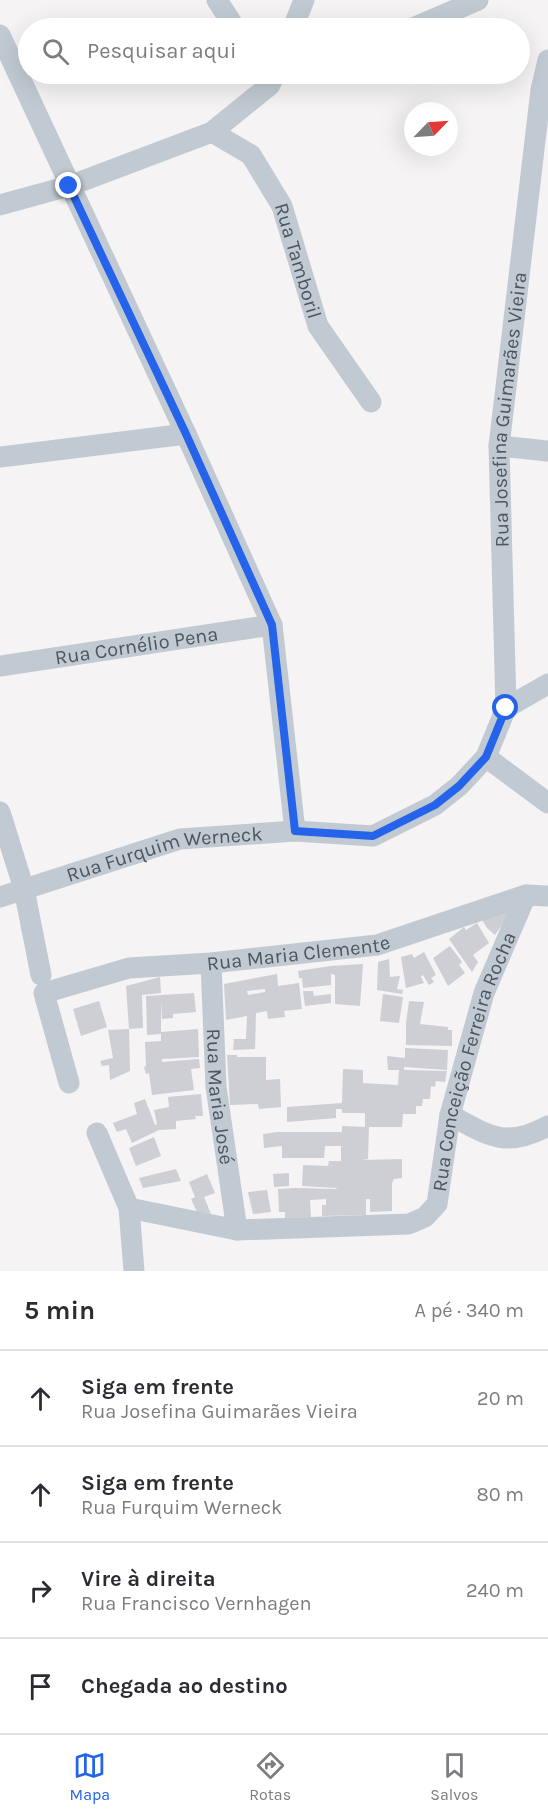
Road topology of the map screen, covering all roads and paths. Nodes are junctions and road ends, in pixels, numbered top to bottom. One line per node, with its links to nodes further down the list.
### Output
1 (218, 0): 4 (street)
2 (304, 0): 5 (street)
3 (478, 0): 6 (street)
4 (229, 18)
5 (297, 18)
6 (436, 18)
7 (0, 35): 9 (street)
8 (548, 60): 17 (street, Rua Josefina Guimarães Vieira)
9 (18, 74)
10 (22, 84): 13 (street)
11 (262, 84): 12 (street)
12 (212, 132): 13 (street); 15 (street, Rua Tamboril)
13 (69, 186): 14 (street); 16 (street)
14 (0, 205)
15 (371, 402)
16 (186, 434): 19 (street); 20 (street)
17 (499, 446): 18 (street); 23 (street, Rua Josefina Guimarães Vieira)
18 (548, 451)
19 (0, 457)
20 (272, 625): 21 (street, Rua Cornélio Pena); 27 (street)
21 (0, 666)
22 (548, 684): 23 (street)
23 (506, 708): 24 (street, Rua Josefina Guimarães Vieira)
24 (486, 757): 25 (street); 27 (street, Rua Furquim Werneck)
25 (548, 803)
26 (0, 812): 28 (street)
27 (295, 831): 28 (street, Rua Furquim Werneck)
28 (24, 889): 31 (street, Rua Furquim Werneck); 33 (street)
29 (526, 895): 30 (street, Rua Maria Clemente); 32 (street, Rua Maria Clemente); 35 (street, Rua Conceição Ferreira Rocha)
30 (548, 896)
31 (0, 897)
32 (211, 963): 33 (street, Rua Maria Clemente); 39 (street, Rua Maria José)
33 (42, 984): 34 (street)
34 (69, 1083)
35 (450, 1115): 36 (street); 39 (street, Rua Conceição Ferreira Rocha)
36 (548, 1126)
37 (97, 1133): 38 (street)
38 (129, 1208): 39 (street, Rua Conceição Ferreira Rocha); 40 (street)
39 (237, 1230)
40 (134, 1271)

